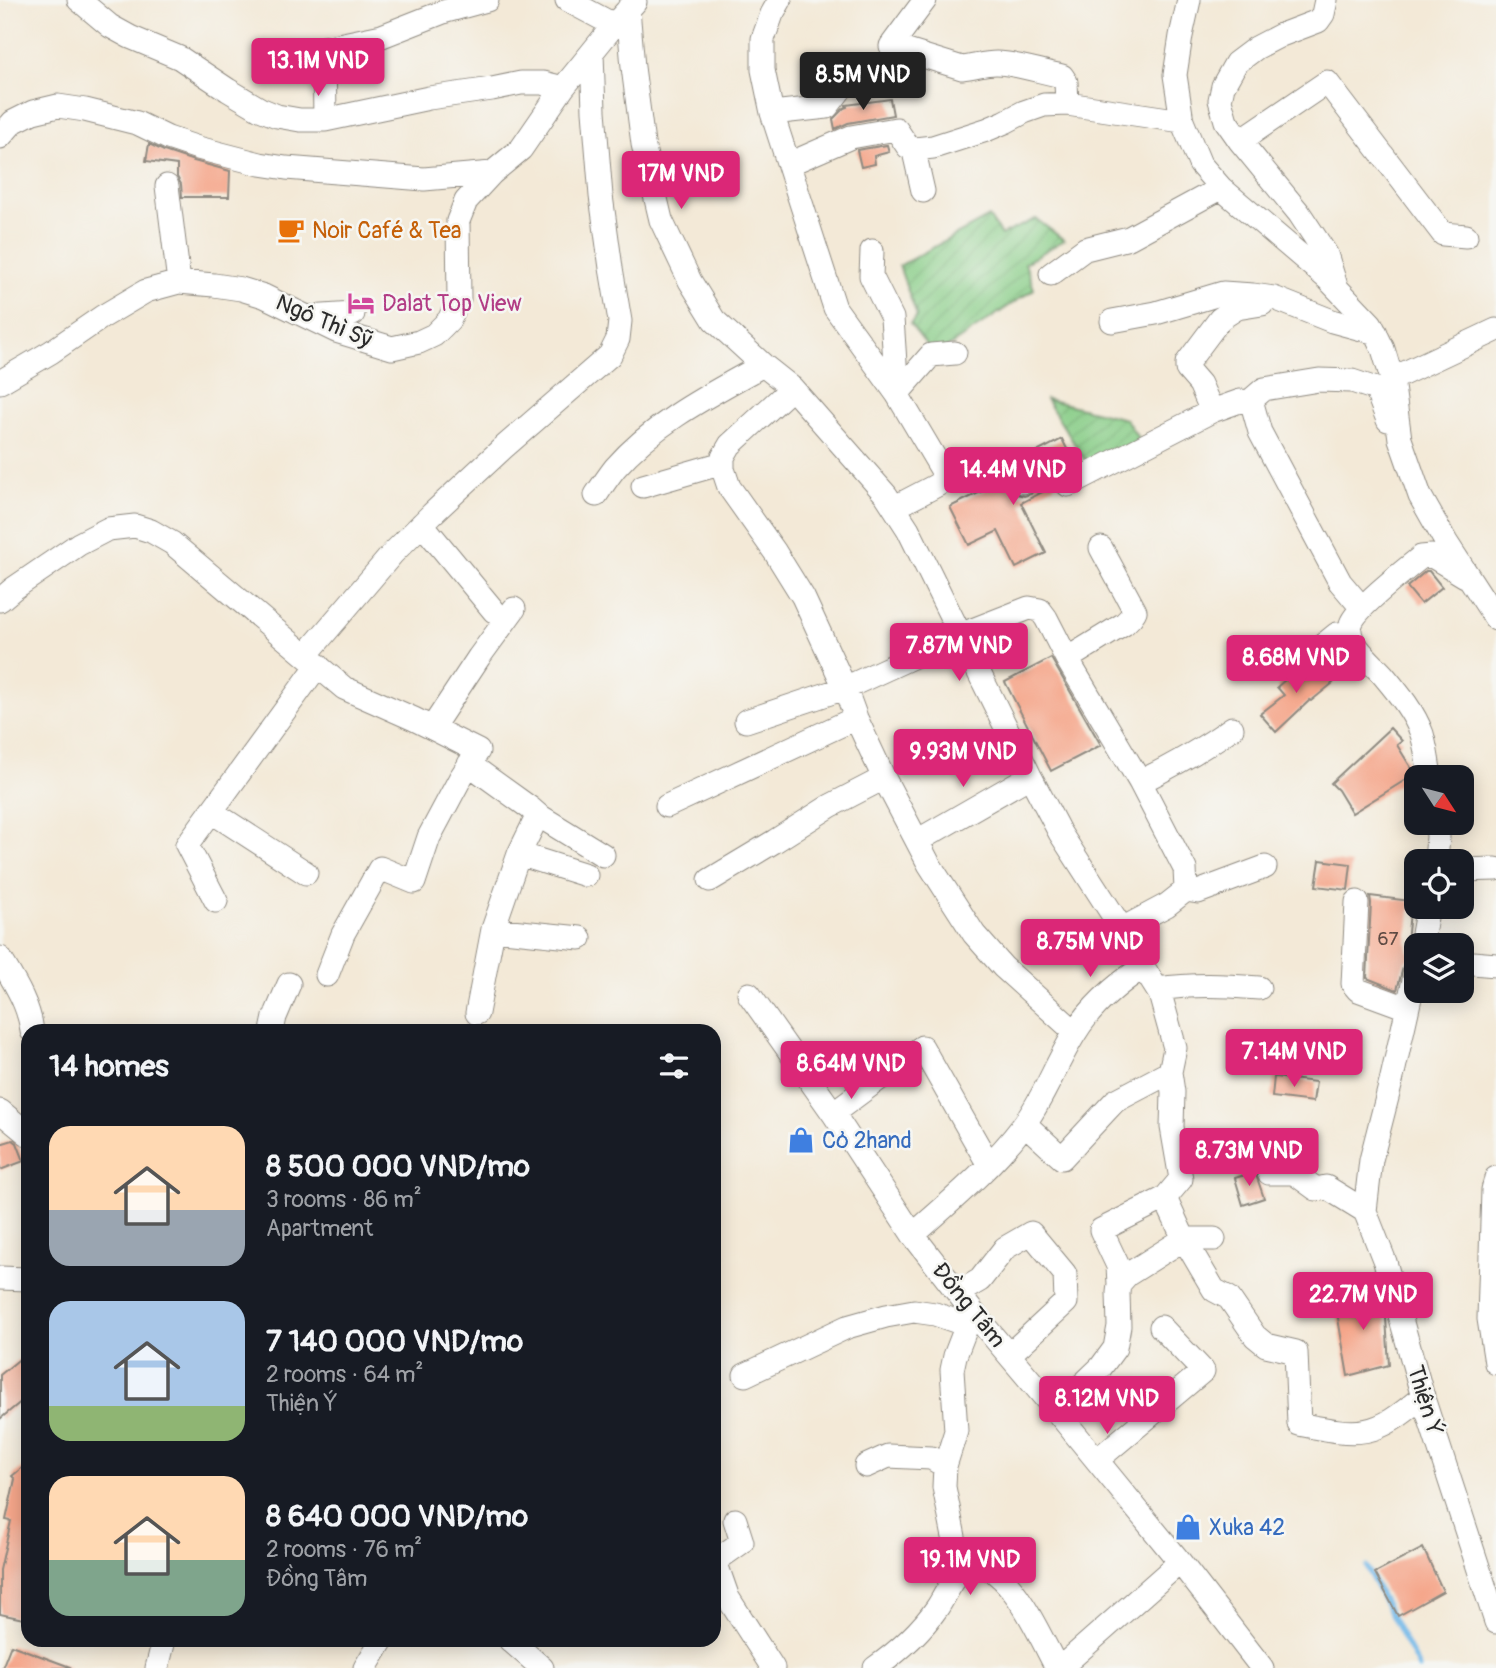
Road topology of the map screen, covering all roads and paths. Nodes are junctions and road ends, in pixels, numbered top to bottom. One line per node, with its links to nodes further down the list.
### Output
1 (79, 0): 14 (street)
2 (487, 0): 14 (street)
3 (567, 0): 8 (street)
4 (780, 0): 13 (street)
5 (925, 0): 12 (street)
6 (1326, 0): 17 (street)
7 (1192, 4): 15 (street)
8 (627, 11): 9 (street, Ngô Thì Sỹ); 36 (street)
9 (592, 53): 11 (street, Ngô Thì Sỹ); 51 (street)
10 (847, 81): 13 (street)
11 (563, 88): 14 (street); 20 (street, Ngô Thì Sỹ)
12 (1068, 104): 15 (street); 18 (street)
13 (772, 113): 19 (street)
14 (325, 120)
15 (1182, 121): 22 (street)
16 (4, 123): 20 (street)
17 (1240, 141): 24 (street); 28 (street)
18 (915, 149): 19 (street); 23 (street)
19 (789, 164): 40 (street)
20 (492, 173): 31 (street, Ngô Thì Sỹ)
21 (167, 186): 27 (street)
22 (1221, 188): 26 (street); 28 (street)
23 (923, 191)
24 (1466, 236)
25 (872, 251): 40 (street)
26 (1051, 274)
27 (179, 282): 31 (street, Ngô Thì Sỹ); 38 (street, Ngô Thì Sỹ)
28 (1337, 289): 34 (street)
29 (1290, 304): 32 (street); 34 (street); 42 (street)
30 (353, 314): 31 (street)
31 (309, 317)
32 (1112, 321)
33 (1496, 330): 37 (street)
34 (1376, 333): 37 (street)
35 (954, 353): 40 (street)
36 (763, 365): 39 (street); 49 (street)
37 (1392, 379): 43 (street)
38 (0, 382)
39 (792, 388): 44 (street); 50 (street)
40 (897, 394): 45 (street)
41 (1249, 402): 42 (street); 43 (street); 55 (street)
42 (1212, 411): 47 (street)
43 (1400, 439): 53 (street)
44 (723, 463): 48 (street); 62 (street)
45 (943, 476): 46 (street); 50 (street)
46 (1023, 482)
47 (1068, 485)
48 (643, 486)
49 (596, 495)
50 (895, 507): 58 (street)
51 (422, 524): 61 (street); 65 (street)
52 (1101, 548): 60 (street)
53 (1470, 579): 55 (street); 56 (street)
54 (0, 600): 61 (street)
55 (1362, 608): 57 (street)
56 (1496, 619)
57 (1350, 633): 59 (street); 68 (street)
58 (960, 635): 60 (street); 62 (street); 69 (street)
59 (1311, 655)
60 (1067, 659): 71 (street)
61 (312, 660): 65 (street); 73 (street)
62 (845, 688): 63 (street); 64 (street)
63 (856, 718): 70 (street); 72 (street)
64 (746, 721)
65 (432, 728): 67 (street)
66 (1232, 728): 71 (street)
67 (469, 764): 74 (street); 94 (street)
68 (1428, 765)
69 (1030, 776): 75 (street); 88 (street)
70 (884, 778): 75 (street); 83 (street)
71 (1140, 782): 84 (street)
72 (667, 806)
73 (212, 812): 81 (street); 85 (street)
74 (538, 815): 76 (street); 77 (street)
75 (917, 841): 104 (street)
76 (519, 854): 82 (street); 87 (street)
77 (603, 855)
78 (1265, 867): 84 (street)
79 (1496, 869): 80 (street)
80 (1474, 870)
81 (306, 873)
82 (586, 876)
83 (710, 880)
84 (1186, 890): 88 (street)
85 (216, 901)
86 (1357, 902): 100 (street)
87 (493, 929): 89 (street); 101 (street)
88 (1122, 929): 93 (street)
89 (580, 938)
90 (0, 957): 102 (street)
91 (1474, 963): 92 (street)
92 (1496, 965)
93 (1143, 967): 97 (street); 104 (street)
94 (327, 975)
95 (289, 984): 103 (street)
96 (1259, 988): 97 (street)
97 (1157, 989): 105 (street)
98 (749, 994): 107 (street, Đồng Tâm)
99 (1408, 1003): 100 (street, Thiện Ý)
100 (1407, 1008): 114 (street, Thiện Ý)
101 (477, 1013)
102 (31, 1024)
103 (274, 1024)
104 (1075, 1031): 108 (street)
105 (1170, 1072): 108 (street); 113 (street)
106 (0, 1111): 109 (street)
107 (833, 1113): 110 (street); 115 (street, Đồng Tâm)
108 (1025, 1124): 110 (street)
109 (21, 1128)
110 (989, 1164): 115 (street)
111 (1269, 1173): 114 (street)
112 (1496, 1178): 125 (street)
113 (1165, 1198): 116 (street); 120 (street)
114 (1365, 1211): 127 (street, Thiện Ý)
115 (913, 1235): 121 (street, Đồng Tâm)
116 (1184, 1239): 117 (street); 120 (street); 127 (street)
117 (1214, 1239)
118 (0, 1278): 119 (street)
119 (21, 1279)
120 (1119, 1284): 128 (street)
121 (958, 1293): 122 (street, Đồng Tâm); 124 (street)
122 (971, 1320): 124 (street, Đồng Tâm); 126 (street); 131 (street)
123 (1161, 1327): 129 (street)
124 (1009, 1355): 128 (street, Đồng Tâm)
125 (1496, 1363)
126 (746, 1375)
127 (1423, 1396): 137 (street, Thiện Ý)
128 (1056, 1410): 129 (street, Đồng Tâm)
129 (1097, 1460): 134 (street, Đồng Tâm)
130 (866, 1466): 131 (street)
131 (945, 1466): 135 (street)
132 (735, 1520): 133 (street)
133 (721, 1557)
134 (1180, 1562): 146 (street); 147 (street, Đồng Tâm)
135 (961, 1572): 145 (street); 146 (street)
136 (721, 1578): 144 (street)
137 (1496, 1622)
138 (162, 1647): 141 (street)
139 (378, 1647): 142 (street)
140 (518, 1647): 143 (street)
141 (157, 1668)
142 (365, 1668)
143 (542, 1668)
144 (773, 1668)
145 (876, 1668)
146 (1058, 1668)
147 (1262, 1668)

